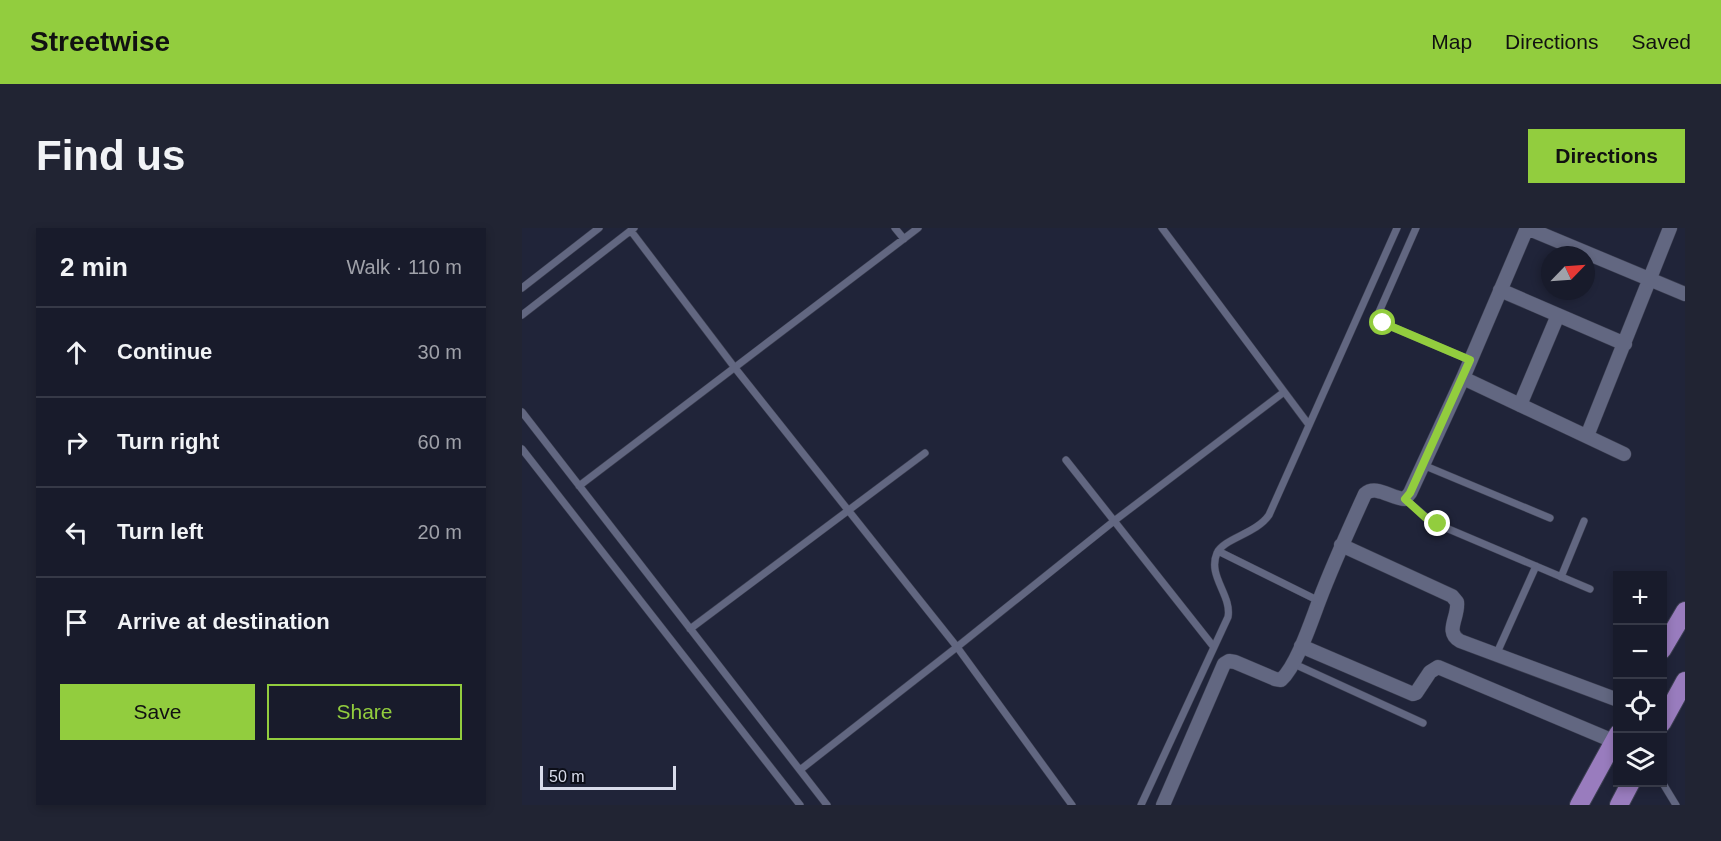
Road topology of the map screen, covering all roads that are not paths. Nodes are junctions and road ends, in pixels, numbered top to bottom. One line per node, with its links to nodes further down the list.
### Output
1 (599, 228): 12 (lane)
2 (895, 228): 10 (lane)
3 (918, 228): 10 (lane)
4 (1162, 228): 21 (lane)
5 (1397, 228): 24 (lane)
6 (1416, 228): 18 (lane)
7 (1527, 228): 11 (street); 13 (street)
8 (1670, 228): 11 (street)
9 (632, 229): 15 (lane); 19 (lane)
10 (904, 239): 19 (lane)
11 (1651, 280): 14 (street); 17 (street)
12 (522, 288)
13 (1500, 290): 16 (street); 18 (street)
14 (1685, 294)
15 (522, 315)
16 (1558, 315): 17 (street); 22 (street)
17 (1625, 344): 25 (street)
18 (1470, 360): 20 (street)
19 (735, 368): 31 (lane); 33 (lane)
20 (1463, 378): 22 (street); 30 (street)
21 (1284, 392): 24 (lane); 35 (lane)
22 (1520, 405): 25 (street)
23 (522, 412): 31 (lane)
24 (1309, 425): 38 (lane)
25 (1587, 436): 28 (street)
26 (522, 449): 60 (lane)
27 (925, 453): 33 (lane)
28 (1624, 454)
29 (1066, 460): 35 (lane)
30 (1423, 465): 32 (street); 34 (lane)
31 (579, 486): 44 (lane)
32 (1405, 499): 37 (street); 39 (lane)
33 (848, 511): 44 (lane); 48 (lane)
34 (1550, 518)
35 (1114, 520): 46 (lane); 48 (lane)
36 (1584, 520): 40 (lane)
37 (1341, 545): 42 (street); 49 (street)
38 (1218, 551): 42 (lane); 46 (lane)
39 (1536, 566): 40 (lane); 49 (lane)
40 (1561, 577): 41 (lane)
41 (1590, 589)
42 (1319, 601): 47 (street)
43 (1685, 611): 45 (highway)
44 (690, 629): 57 (lane)
45 (1667, 642)
46 (1213, 646): 63 (lane)
47 (1301, 646): 50 (street); 55 (street)
48 (957, 647): 57 (lane); 62 (lane)
49 (1496, 655): 52 (street)
50 (1292, 663): 54 (lane); 64 (street)
51 (1685, 681): 53 (highway)
52 (1613, 699)
53 (1667, 715)
54 (1423, 723)
55 (1613, 739)
56 (1613, 745): 65 (highway)
57 (800, 770): 61 (lane)
58 (1629, 787): 66 (highway)
59 (1665, 787): 67 (lane)
60 (800, 805)
61 (827, 805)
62 (1072, 805)
63 (1141, 805)
64 (1163, 805)
65 (1579, 805)
66 (1619, 805)
67 (1676, 805)

